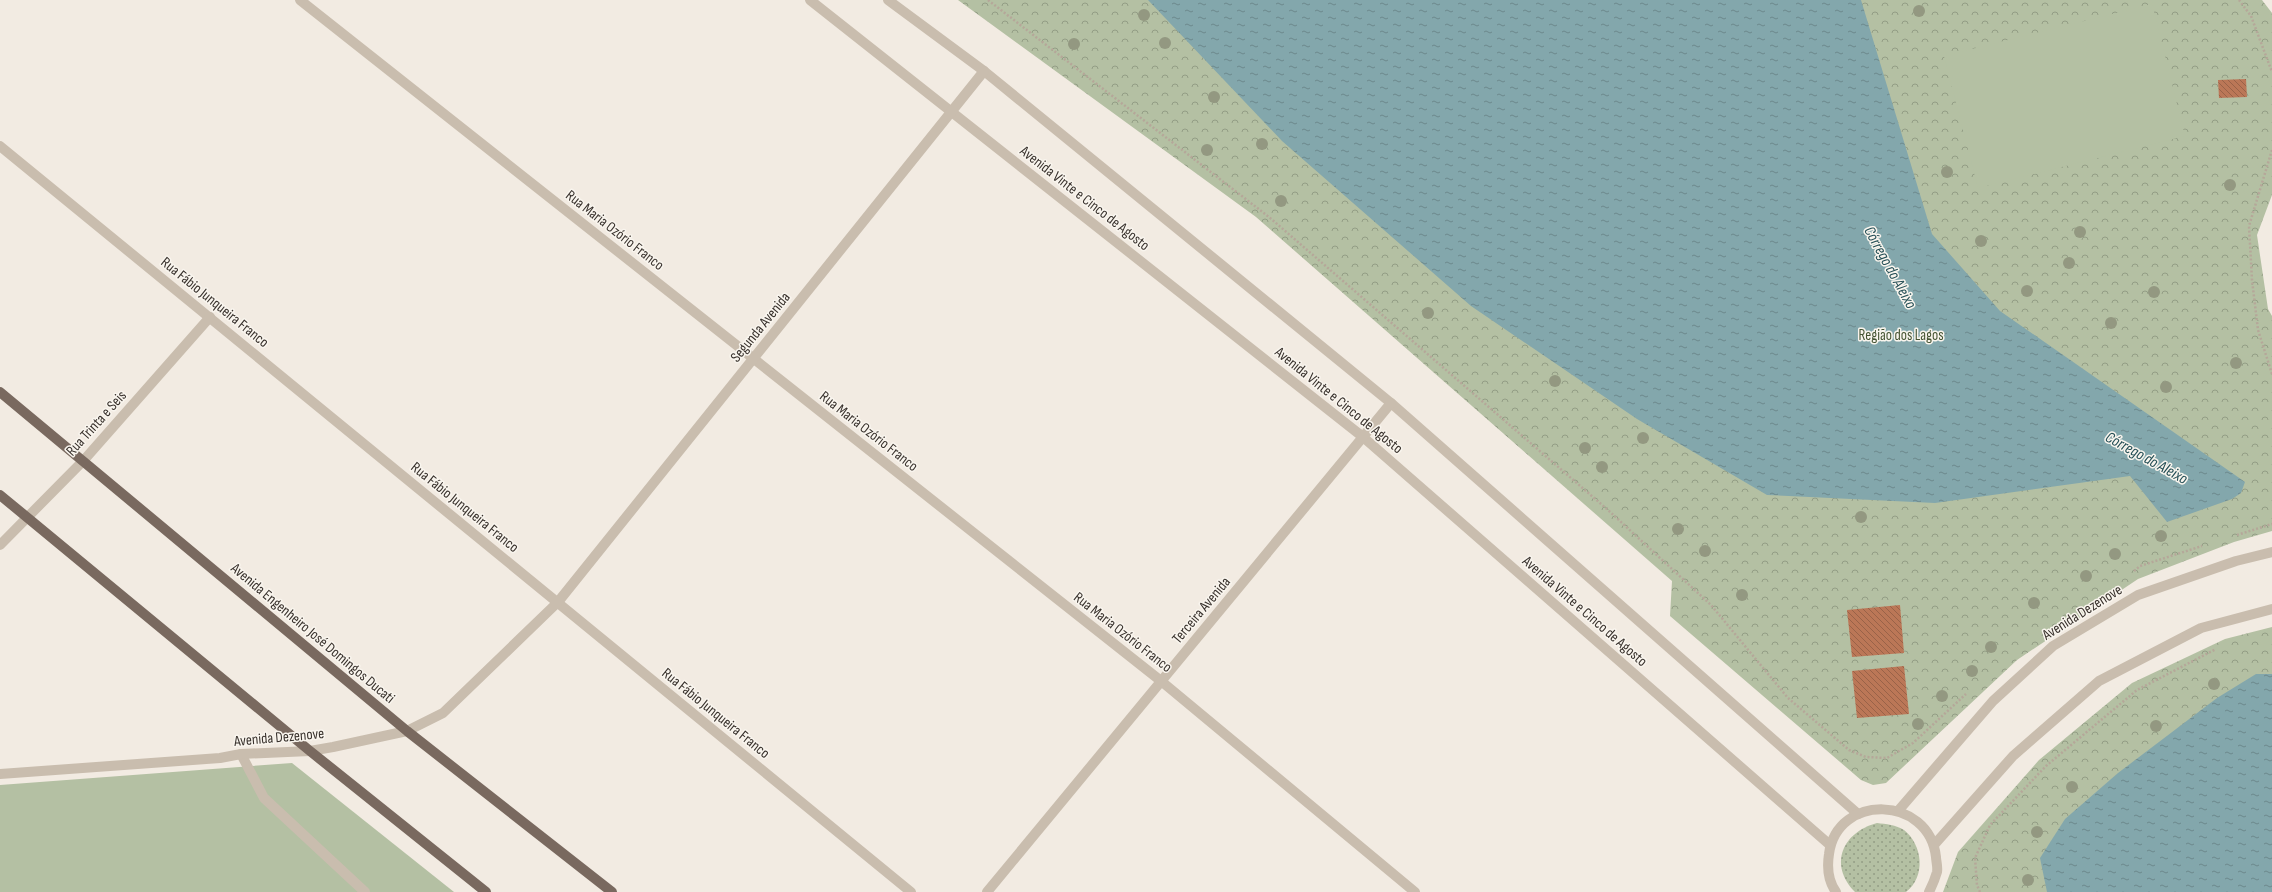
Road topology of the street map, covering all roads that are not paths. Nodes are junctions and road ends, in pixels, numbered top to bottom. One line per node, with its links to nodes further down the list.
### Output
1 (300, 0): 8 (street, Rua Maria Ozório Franco)
2 (810, 0): 5 (street, Avenida Vinte e Cinco de Agosto)
3 (888, 0): 4 (street, Avenida Vinte e Cinco de Agosto)
4 (984, 71): 5 (street, Segunda Avenida); 10 (street, Avenida Vinte e Cinco de Agosto)
5 (952, 112): 8 (street, Segunda Avenida); 11 (street, Avenida Vinte e Cinco de Agosto)
6 (0, 146): 7 (street, Rua Fábio Junqueira Franco)
7 (210, 317): 12 (street, Rua Trinta e Seis); 17 (street, Rua Fábio Junqueira Franco)
8 (754, 359): 17 (street, Segunda Avenida); 19 (street, Rua Maria Ozório Franco)
9 (0, 392): 12 (main road, Avenida Engenheiro José Domingos Ducati)
10 (1391, 402): 11 (street, Terceira Avenida); 25 (street, Avenida Vinte e Cinco de Agosto)
11 (1364, 437): 19 (street, Terceira Avenida); 27 (street, Avenida Vinte e Cinco de Agosto)
12 (84, 460): 14 (street, Rua Trinta e Seis); 20 (main road, Avenida Engenheiro José Domingos Ducati)
13 (0, 495): 14 (main road)
14 (28, 518): 15 (street, Rua Trinta e Seis); 21 (main road)
15 (0, 545)
16 (2272, 552): 24 (street, Avenida Dezenove)
17 (558, 602): 20 (street, Avenida Dezenove); 31 (street, Rua Fábio Junqueira Franco)
18 (2272, 609): 26 (street)
19 (1161, 681): 32 (street, Terceira Avenida); 33 (street, Rua Maria Ozório Franco)
20 (407, 731): 21 (street, Avenida Dezenove); 30 (main road, Avenida Engenheiro José Domingos Ducati)
21 (310, 751): 22 (street, Avenida Dezenove); 29 (main road)
22 (241, 754): 23 (street, Avenida Dezenove); 28 (street)
23 (0, 774)
24 (1898, 810): 25 (street); 26 (street)
25 (1858, 814): 27 (street)
26 (1934, 844): 35 (street)
27 (1830, 845): 34 (street)
28 (365, 892)
29 (486, 892)
30 (612, 892)
31 (911, 892)
32 (987, 892)
33 (1415, 892)
34 (1836, 892)
35 (1929, 892)

